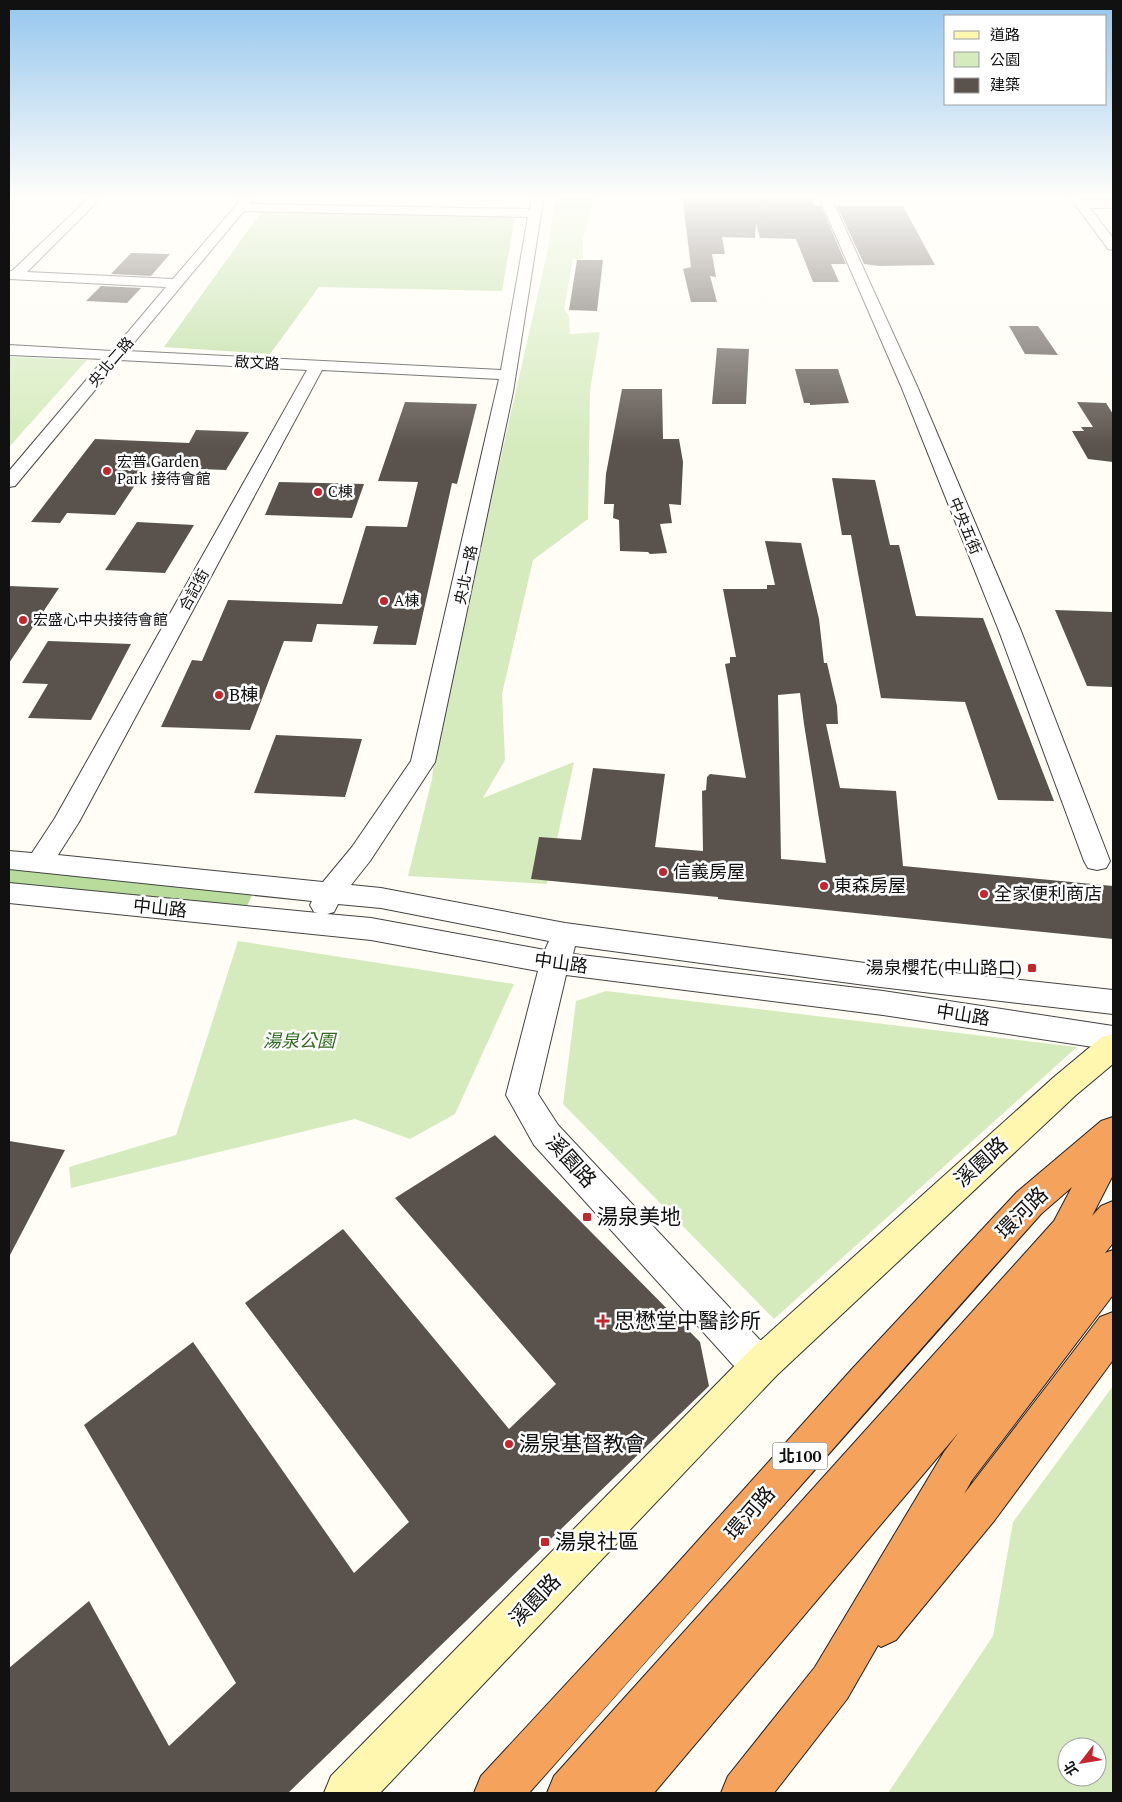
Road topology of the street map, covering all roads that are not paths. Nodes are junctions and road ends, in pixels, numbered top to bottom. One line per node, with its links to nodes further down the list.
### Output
1 (97, 279): 5 (street)
2 (181, 279): 5 (street, 央北二路)
3 (523, 279): 9 (street, 央北一路)
4 (861, 279): 12 (street, 中央五街)
5 (178, 283): 7 (street, 央北二路)
6 (9, 350): 7 (street, 啟文路)
7 (115, 356): 8 (street, 啟文路); 10 (street, 央北二路)
8 (316, 366): 9 (street, 啟文路); 13 (street, 合記街)
9 (506, 375): 15 (street, 央北一路)
10 (9, 482)
11 (9, 860): 13 (street, 中山路)
12 (1097, 861)
13 (39, 863): 15 (street, 中山路)
14 (9, 893): 16 (street, 中山路)
15 (330, 893): 16 (street, 央北一路); 17 (street, 中山路)
16 (315, 924): 17 (street, 中山路)
17 (560, 948): 18 (street, 中山路); 19 (street, 中山路); 26 (street, 溪園路)
18 (1113, 1002)
19 (1113, 1038)
20 (1113, 1046): 26 (street, 溪園路)
21 (1113, 1131): 30 (highway, 環河路 / 北100)
22 (1113, 1142): 28 (highway)
23 (1113, 1217): 28 (highway)
24 (1113, 1267): 27 (highway)
25 (1113, 1330): 27 (highway)
26 (763, 1363): 29 (street, 溪園路)
27 (831, 1683): 33 (highway)
28 (688, 1691): 31 (highway); 32 (highway)
29 (348, 1793)
30 (498, 1793)
31 (570, 1793)
32 (623, 1793)
33 (745, 1793)

